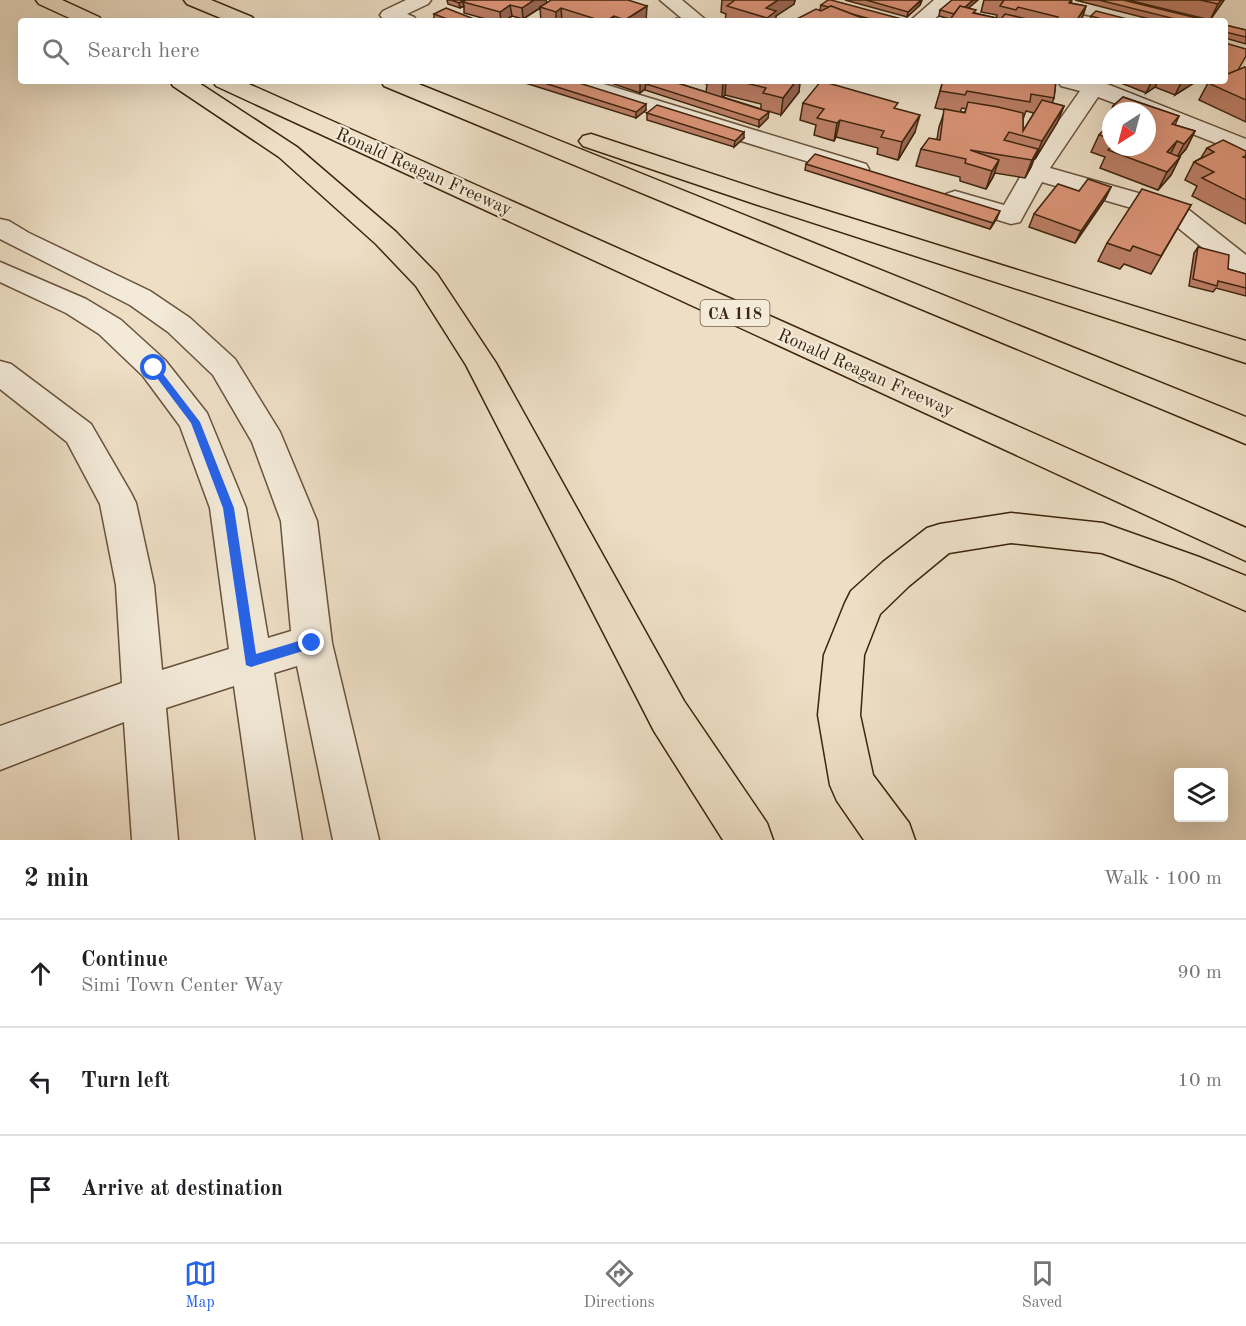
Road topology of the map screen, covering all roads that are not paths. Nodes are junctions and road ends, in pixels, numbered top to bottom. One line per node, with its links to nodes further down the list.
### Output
1 (46, 0): 7 (highway)
2 (194, 0): 8 (highway)
3 (421, 0): 9 (street)
4 (670, 0): 10 (street)
5 (946, 0): 11 (street)
6 (1052, 0): 12 (street)
7 (85, 18)
8 (238, 18)
9 (398, 18)
10 (693, 18)
11 (924, 18)
12 (1122, 18)
13 (186, 84): 39 (highway)
14 (231, 84): 30 (highway, Ronald Reagan Freeway / CA 118)
15 (399, 84): 29 (highway)
16 (415, 84): 27 (highway)
17 (581, 84): 22 (street)
18 (1082, 84): 19 (street)
19 (1094, 87): 20 (street); 21 (street)
20 (1246, 148)
21 (1035, 172): 23 (street); 25 (street)
22 (876, 174)
23 (932, 192)
24 (0, 227): 32 (street)
25 (1246, 269)
26 (0, 271): 33 (street)
27 (1246, 352)
28 (0, 372): 34 (street)
29 (1246, 431)
30 (1246, 545)
31 (1246, 594): 40 (highway)
32 (312, 643): 33 (street); 38 (street)
33 (251, 662): 34 (street); 37 (street)
34 (144, 695): 35 (street); 36 (street)
35 (0, 748)
36 (155, 840)
37 (279, 840)
38 (356, 840)
39 (750, 840)
40 (892, 840)

